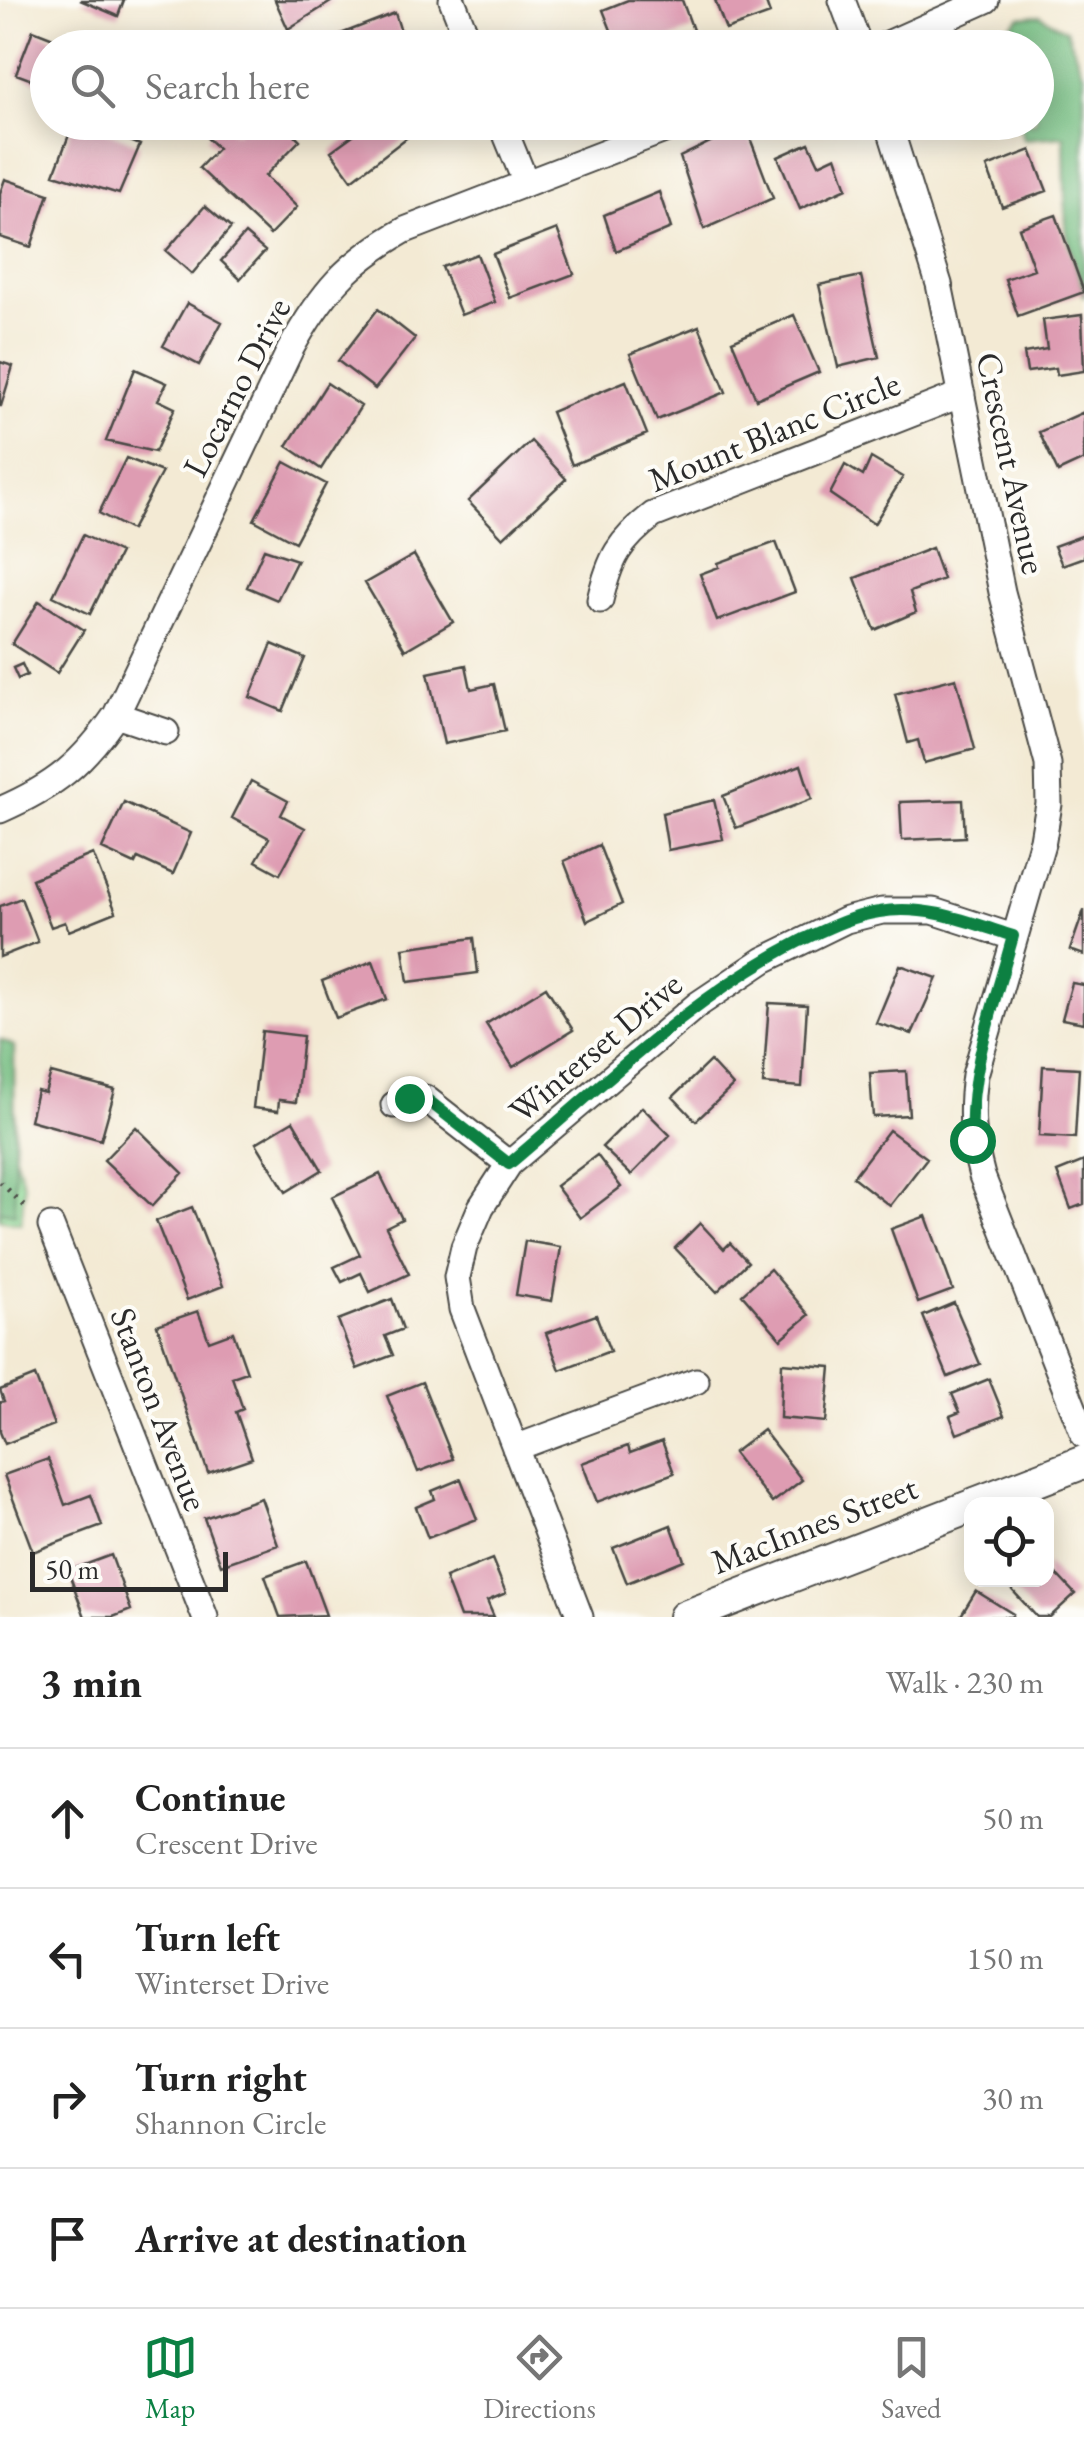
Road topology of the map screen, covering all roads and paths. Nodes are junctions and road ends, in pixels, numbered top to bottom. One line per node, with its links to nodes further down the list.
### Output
1 (452, 0): 4 (street)
2 (842, 0): 5 (street)
3 (986, 0): 6 (street)
4 (464, 30)
5 (853, 30)
6 (919, 30)
7 (509, 140): 10 (street)
8 (637, 140): 10 (street, Locarno Drive)
9 (894, 140): 11 (street, Crescent Avenue)
10 (526, 183): 13 (street, Locarno Drive)
11 (962, 394): 12 (street, Mount Blanc Circle); 16 (street, Crescent Avenue)
12 (600, 600)
13 (116, 715): 14 (street); 15 (street, Locarno Drive)
14 (166, 732)
15 (0, 810)
16 (1013, 936): 18 (street, Winterset Drive); 22 (street, Crescent Avenue)
17 (394, 1105): 18 (street)
18 (509, 1164): 23 (street, Winterset Drive)
19 (0, 1182): 20 (path)
20 (51, 1226): 28 (street, Stanton Avenue)
21 (696, 1381): 23 (street)
22 (1084, 1435)
23 (515, 1448): 29 (street, Winterset Drive)
24 (1084, 1462): 25 (street, MacInnes Street)
25 (994, 1497)
26 (964, 1509): 27 (street, MacInnes Street)
27 (698, 1615)
28 (205, 1617)
29 (580, 1617)

